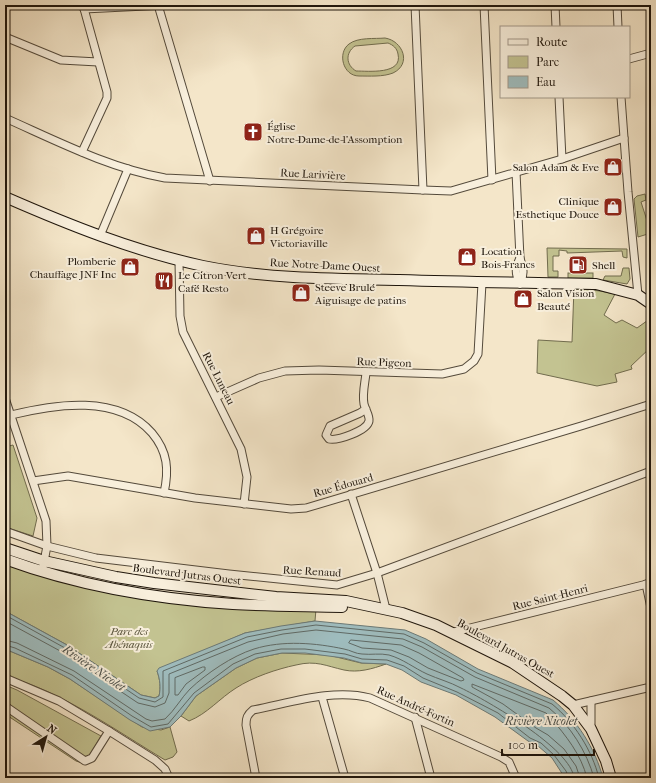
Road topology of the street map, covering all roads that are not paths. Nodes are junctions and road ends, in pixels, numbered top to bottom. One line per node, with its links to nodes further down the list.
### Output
1 (158, 5): 2 (street); 7 (street); 23 (street)
2 (166, 5)
3 (414, 5): 24 (street)
4 (484, 5): 22 (street)
5 (555, 5): 8 (street)
6 (617, 5): 9 (street)
7 (84, 7): 13 (street)
8 (556, 26)
9 (618, 26)
10 (5, 37): 13 (street)
11 (651, 53): 12 (street)
12 (630, 59)
13 (98, 62): 18 (street)
14 (559, 98): 19 (street)
15 (621, 98): 17 (street)
16 (5, 118): 18 (street, Rue Larivière)
17 (624, 138): 19 (street, Rue Larivière); 30 (street)
18 (82, 152): 20 (street, Rue Larivière)
19 (562, 159): 21 (street, Rue Larivière)
20 (128, 169): 23 (street, Rue Larivière); 26 (street)
21 (516, 172): 22 (street, Rue Larivière); 29 (street)
22 (492, 180): 24 (street, Rue Larivière)
23 (210, 181): 24 (street, Rue Larivière)
24 (423, 190)
25 (5, 197): 26 (main road, Rue Notre-Dame Ouest)
26 (100, 236): 27 (main road, Rue Notre-Dame Ouest)
27 (179, 261): 28 (main road, Rue Notre-Dame Ouest); 33 (street, Rue Luneau)
28 (482, 283): 29 (main road, Rue Notre-Dame Ouest); 32 (street, Rue Pigeon)
29 (520, 284): 30 (main road, Rue Notre-Dame Ouest)
30 (638, 295): 31 (main road, Rue Notre-Dame Ouest)
31 (651, 304)
32 (366, 373): 33 (street, Rue Pigeon); 36 (street)
33 (216, 397): 42 (street, Rue Luneau)
34 (5, 398): 37 (street)
35 (651, 404): 41 (street, Rue Édouard)
36 (366, 409): 36 (street)
37 (11, 415): 39 (street); 40 (street)
38 (651, 471): 49 (street, Rue Renaud)
39 (33, 481): 40 (street, Rue Édouard); 44 (street)
40 (164, 493): 42 (street, Rue Édouard)
41 (351, 494): 42 (street, Rue Édouard); 49 (street)
42 (244, 504)
43 (5, 531): 44 (street, Rue Renaud)
44 (47, 546): 47 (street); 49 (street, Rue Renaud)
45 (5, 548): 47 (main road, Boulevard Jutras Ouest)
46 (5, 559): 48 (main road, Boulevard Jutras Ouest)
47 (44, 561): 48 (street); 51 (main road, Boulevard Jutras Ouest)
48 (42, 572): 51 (main road, Boulevard Jutras Ouest)
49 (377, 573): 53 (street)
50 (648, 584): 52 (street); 54 (street, Rue Saint-Henri)
51 (370, 607): 53 (main road, Boulevard Jutras Ouest)
52 (651, 608)
53 (386, 609): 54 (main road, Boulevard Jutras Ouest)
54 (454, 632): 59 (main road, Boulevard Jutras Ouest)
55 (5, 678): 63 (street)
56 (651, 687): 58 (street)
57 (322, 697): 61 (street, Rue André-Fortin); 65 (street, Rue André-Fortin); 66 (street)
58 (591, 701): 59 (street); 62 (street, Boulevard Jutras Ouest)
59 (573, 705): 62 (main road, Boulevard Jutras Ouest)
60 (5, 706): 63 (street)
61 (415, 717): 67 (street); 68 (street, Rue André-Fortin)
62 (591, 729): 69 (main road, Boulevard Jutras Ouest)
63 (109, 731): 64 (street)
64 (169, 778)
65 (256, 778)
66 (345, 778)
67 (431, 778)
68 (516, 778)
69 (611, 778)

